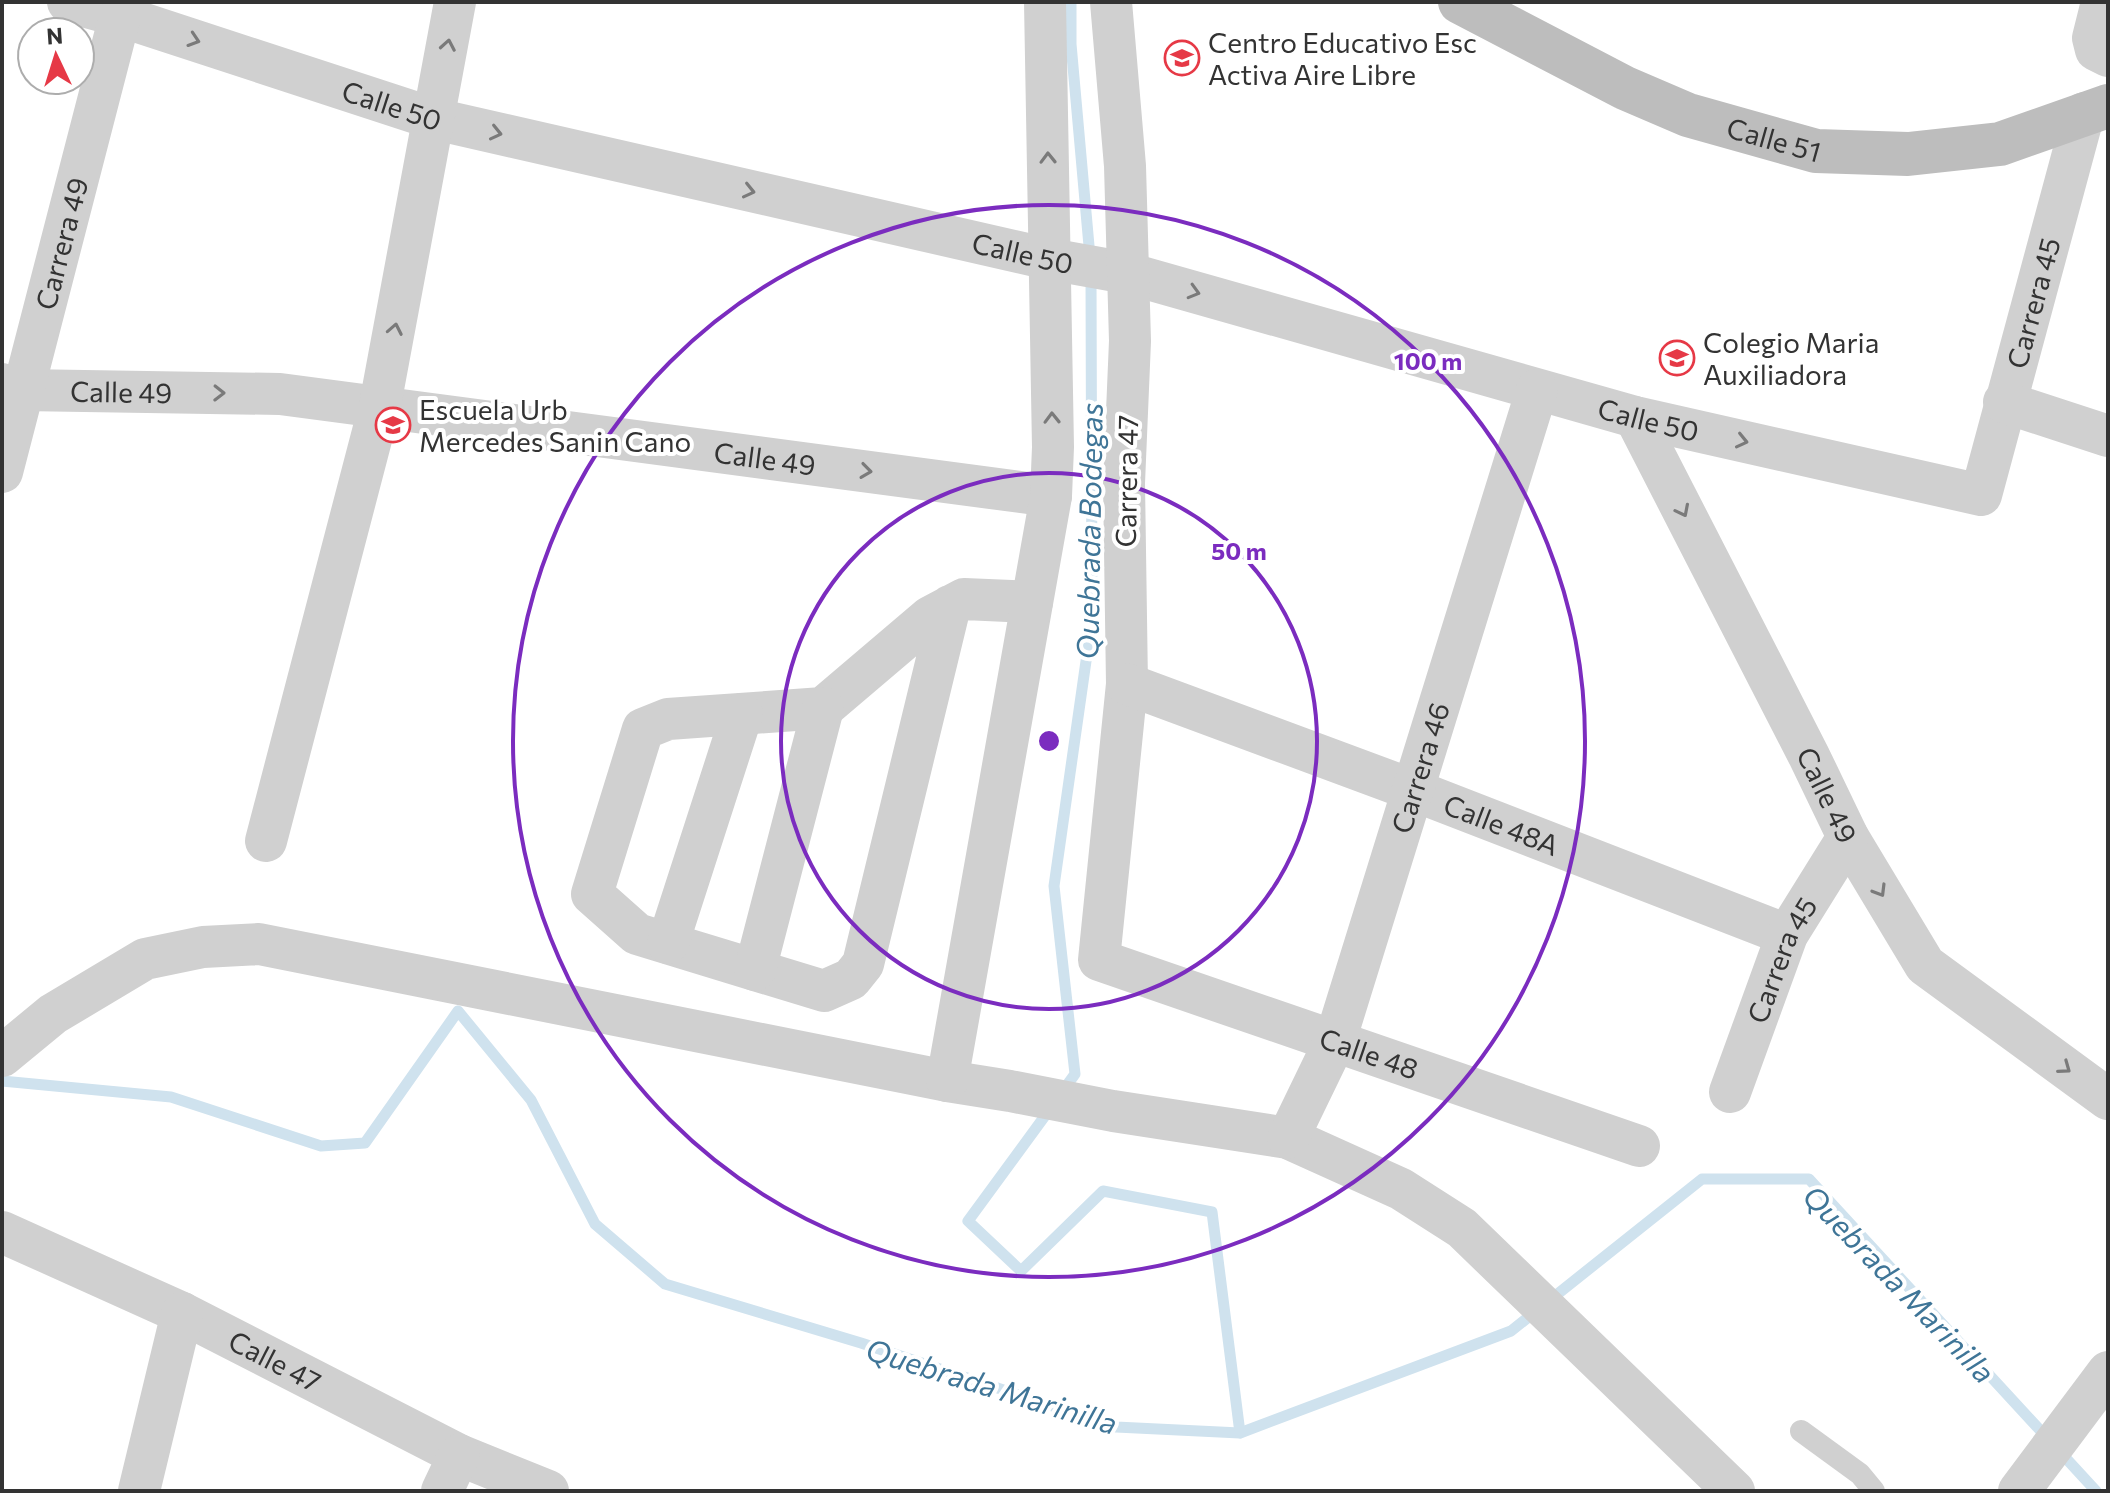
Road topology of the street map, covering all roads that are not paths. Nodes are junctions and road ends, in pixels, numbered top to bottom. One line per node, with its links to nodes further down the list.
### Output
1 (455, 2): 9 (street, one-way to 1)
2 (1045, 2): 10 (street, one-way to 2)
3 (1111, 2): 11 (street, Carrera 47)
4 (1460, 2): 8 (street, Calle 51)
5 (2102, 2): 7 (street)
6 (89, 6): 9 (street, Calle 50, one-way to 9); 12 (street, Carrera 49)
7 (2108, 56)
8 (2096, 109): 14 (street, Carrera 45)
9 (435, 119): 10 (street, Calle 50, one-way to 10); 15 (street, one-way to 9)
10 (1049, 259): 11 (street, Calle 50); 20 (street, one-way to 10)
11 (1127, 273): 13 (street, Calle 50, one-way to 13); 23 (street, Carrera 47)
12 (12, 387): 15 (street, Calle 49, one-way to 15); 18 (street, Carrera 49)
13 (1537, 390): 16 (street, Calle 50); 26 (street, Carrera 46)
14 (2004, 402): 17 (street); 19 (street, Carrera 45)
15 (380, 405): 20 (street, Calle 49, one-way to 20); 28 (street)
16 (1635, 417): 19 (street, Calle 50, one-way to 19); 27 (street, Calle 49, one-way to 27)
17 (2108, 436)
18 (2, 472)
19 (1981, 495)
20 (1051, 496): 21 (street)
21 (1032, 602): 22 (street); 35 (street)
22 (950, 606): 24 (street); 32 (street)
23 (1127, 684): 26 (street, Calle 48A); 31 (street, Carrera 47)
24 (823, 708): 25 (street); 32 (street)
25 (742, 714): 30 (street); 30 (street)
26 (1413, 790): 29 (street, Calle 48A); 33 (street, Carrera 46)
27 (1848, 837): 29 (street, Carrera 45); 37 (street, Calle 49, one-way to 37)
28 (266, 841)
29 (1787, 935): 36 (street, Carrera 45)
30 (668, 943): 32 (street)
31 (1099, 960): 33 (street, Calle 48)
32 (755, 970)
33 (1335, 1041): 38 (street, Carrera 46); 39 (street, Calle 48)
34 (2, 1056): 35 (street)
35 (947, 1081): 38 (street)
36 (1730, 1092)
37 (2108, 1099)
38 (1288, 1138): 48 (street)
39 (1639, 1146)
40 (2, 1232): 41 (street, Calle 47)
41 (182, 1313): 44 (street, Calle 47); 46 (street)
42 (2098, 1385): 45 (street)
43 (1801, 1431): 49 (lane)
44 (451, 1473): 47 (street, Calle 47)
45 (2020, 1489)
46 (139, 1491)
47 (548, 1491)
48 (1734, 1491)
49 (1874, 1491)

